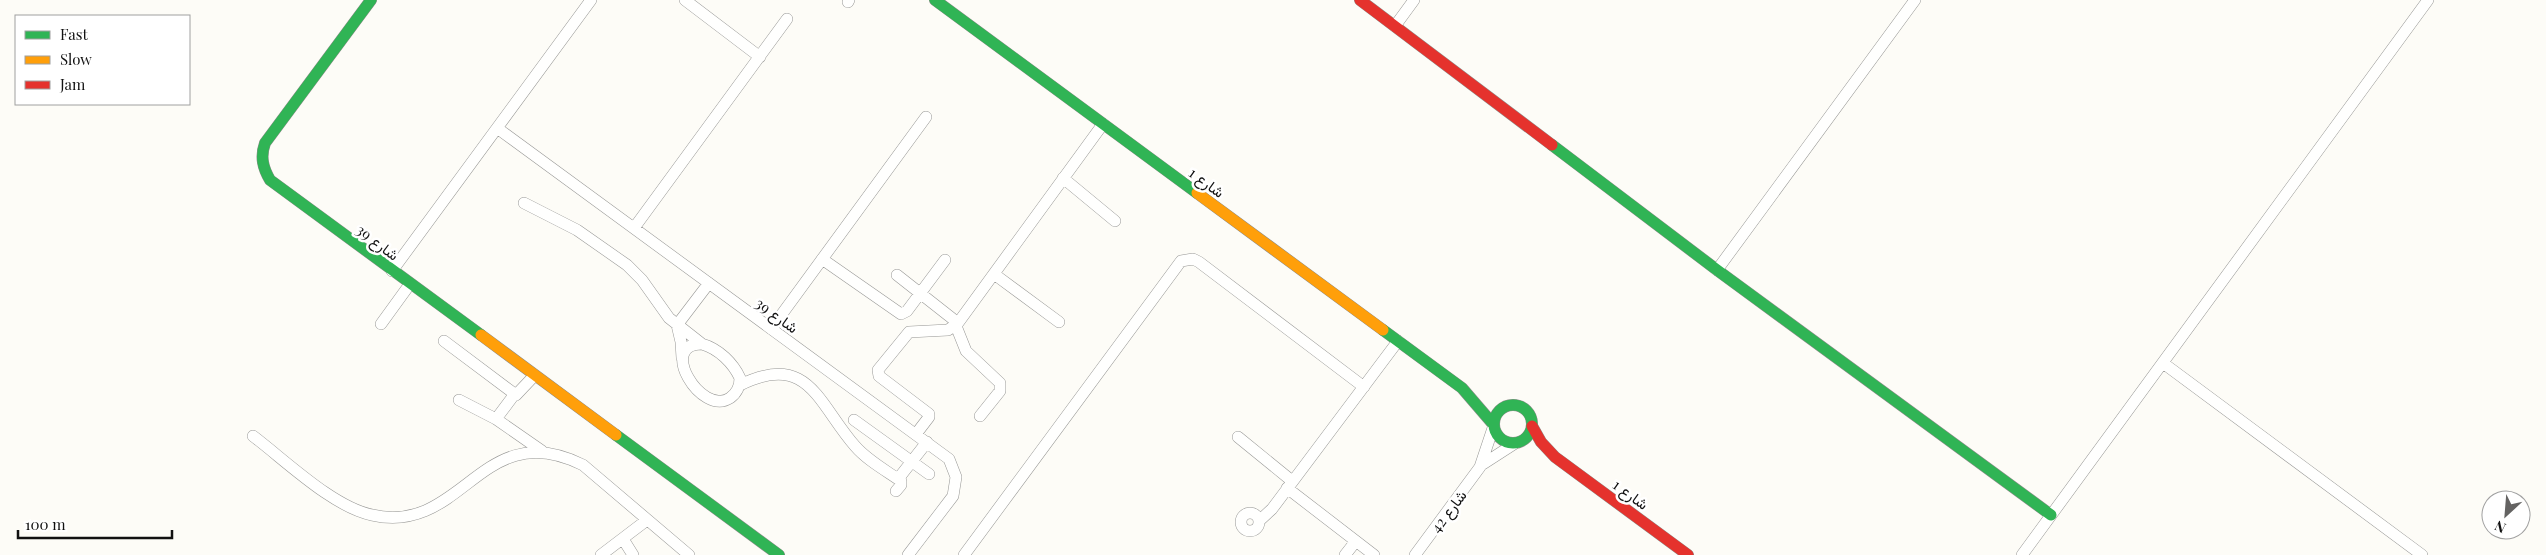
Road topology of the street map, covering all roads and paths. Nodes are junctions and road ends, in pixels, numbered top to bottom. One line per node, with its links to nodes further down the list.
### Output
1 (371, 0): 22 (street, شارع 39)
2 (591, 0): 14 (street)
3 (685, 0): 11 (street)
4 (935, 0): 13 (street, شارع 1)
5 (1360, 0): 10 (street)
6 (1414, 0): 10 (street)
7 (1915, 0): 21 (street)
8 (2428, 0): 37 (street)
9 (787, 19): 11 (street)
10 (1395, 26): 21 (street)
11 (760, 57): 18 (street)
12 (926, 117): 19 (street)
13 (1103, 124): 15 (street); 34 (street, شارع 1)
14 (497, 128): 18 (street, شارع 39); 22 (street)
15 (1063, 178): 17 (street); 23 (street)
16 (524, 203): 31 (street)
17 (1114, 221)
18 (634, 228): 25 (street, شارع 39)
19 (822, 259): 27 (street); 32 (street)
20 (945, 260): 27 (street)
21 (1717, 270): 61 (street)
22 (392, 271): 26 (street, شارع 39)
23 (994, 274): 28 (street); 30 (street)
24 (898, 275): 27 (street)
25 (709, 283): 31 (street); 32 (street, شارع 39)
26 (410, 284): 29 (street); 38 (street, شارع 39)
27 (920, 293): 30 (street)
28 (1059, 322)
29 (381, 324)
30 (957, 324): 45 (street); 50 (street)
31 (677, 325): 35 (street); 36 (street)
32 (771, 329): 50 (street, شارع 39)
33 (444, 341): 42 (street)
34 (1398, 341): 40 (street); 41 (street, شارع 1)
35 (702, 344): 36 (street); 39 (street)
36 (681, 360): 39 (street)
37 (2163, 363): 61 (street); 77 (street)
38 (534, 376): 42 (street); 69 (street, شارع 39)
39 (740, 385): 57 (street)
40 (1364, 386): 60 (street); 71 (street)
41 (1462, 388): 44 (street, شارع 1); 48 (street, شارع 1)
42 (514, 394): 46 (street)
43 (459, 400): 46 (street)
44 (1506, 406): 48 (street); 49 (street)
45 (980, 416)
46 (496, 419): 55 (street)
47 (854, 420): 57 (street)
48 (1493, 426): 54 (street); 58 (street, شارع 42)
49 (1532, 426): 54 (street); 56 (street, شارع 1)
50 (916, 434): 53 (street, شارع 39)
51 (253, 436): 55 (street)
52 (1238, 437): 60 (street)
53 (927, 442): 57 (street); 70 (street, شارع 39)
54 (1516, 443): 56 (street, شارع 1); 58 (street, شارع 42)
55 (542, 451): 62 (street)
56 (1555, 456): 75 (street, شارع 1)
57 (912, 462): 59 (street)
58 (1480, 467): 74 (street, شارع 42)
59 (929, 474)
60 (1290, 485): 63 (street); 65 (street)
61 (2051, 515): 76 (street)
62 (647, 520): 64 (street); 68 (street)
63 (1259, 521)
64 (623, 539): 66 (street); 67 (street)
65 (1356, 541): 72 (street); 73 (street)
66 (601, 555)
67 (634, 555)
68 (689, 555)
69 (778, 555)
70 (908, 555)
71 (964, 555)
72 (1345, 555)
73 (1374, 555)
74 (1415, 555)
75 (1688, 555)
76 (2022, 555)
77 (2422, 555)

